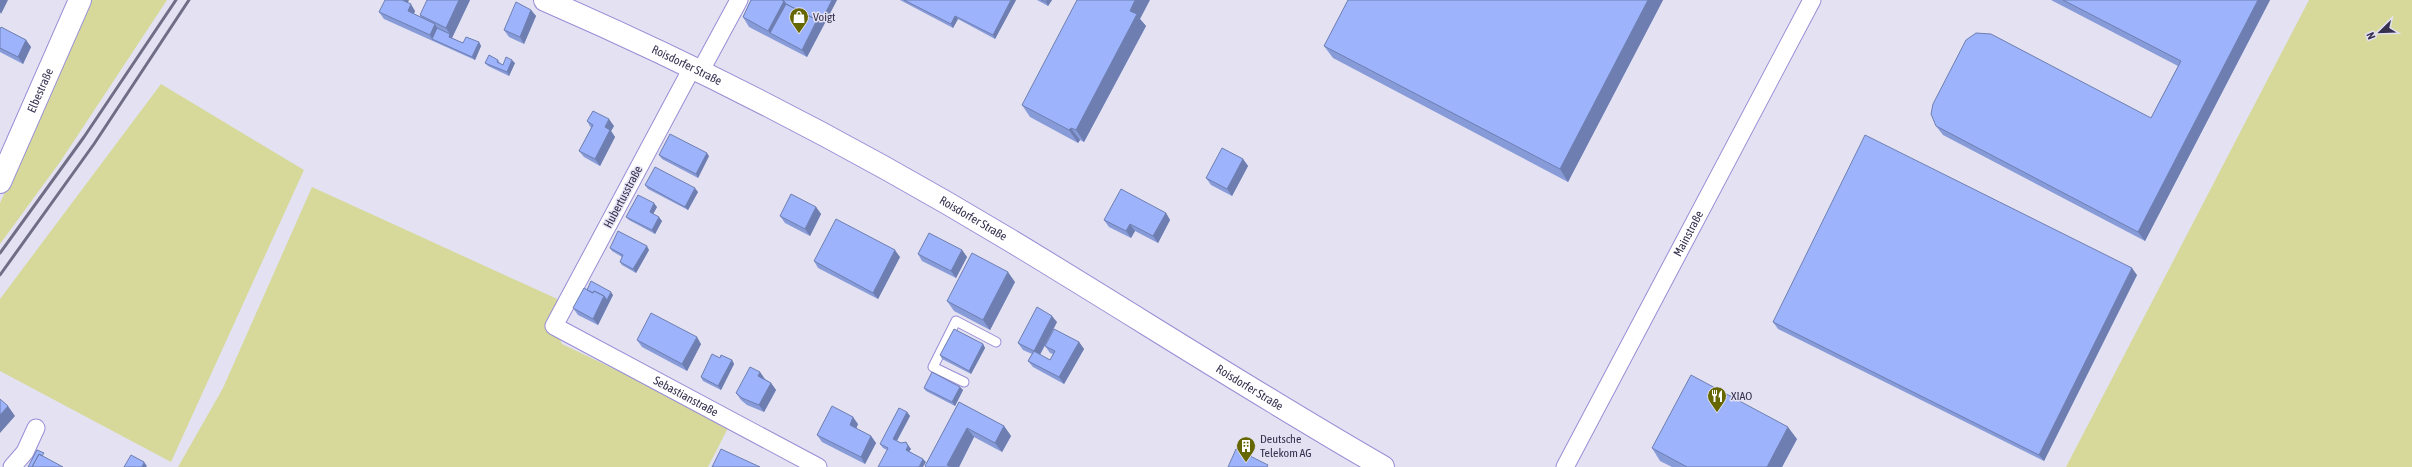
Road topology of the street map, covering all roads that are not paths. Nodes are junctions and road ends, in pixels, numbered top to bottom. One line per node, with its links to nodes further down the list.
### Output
1 (80, 0): 6 (main road, Elbestraße)
2 (546, 0): 5 (main road, Roisdorfer Straße)
3 (739, 0): 5 (street, Hubertusstraße)
4 (1812, 0): 14 (street, Mainstraße)
5 (696, 70): 7 (street, Hubertusstraße); 13 (main road, Roisdorfer Straße)
6 (0, 182)
7 (554, 326): 12 (street, Sebastianstraße)
8 (996, 342): 9 (lane)
9 (964, 382)
10 (36, 428): 11 (street)
11 (12, 467)
12 (818, 467)
13 (1383, 467)
14 (1565, 467)

